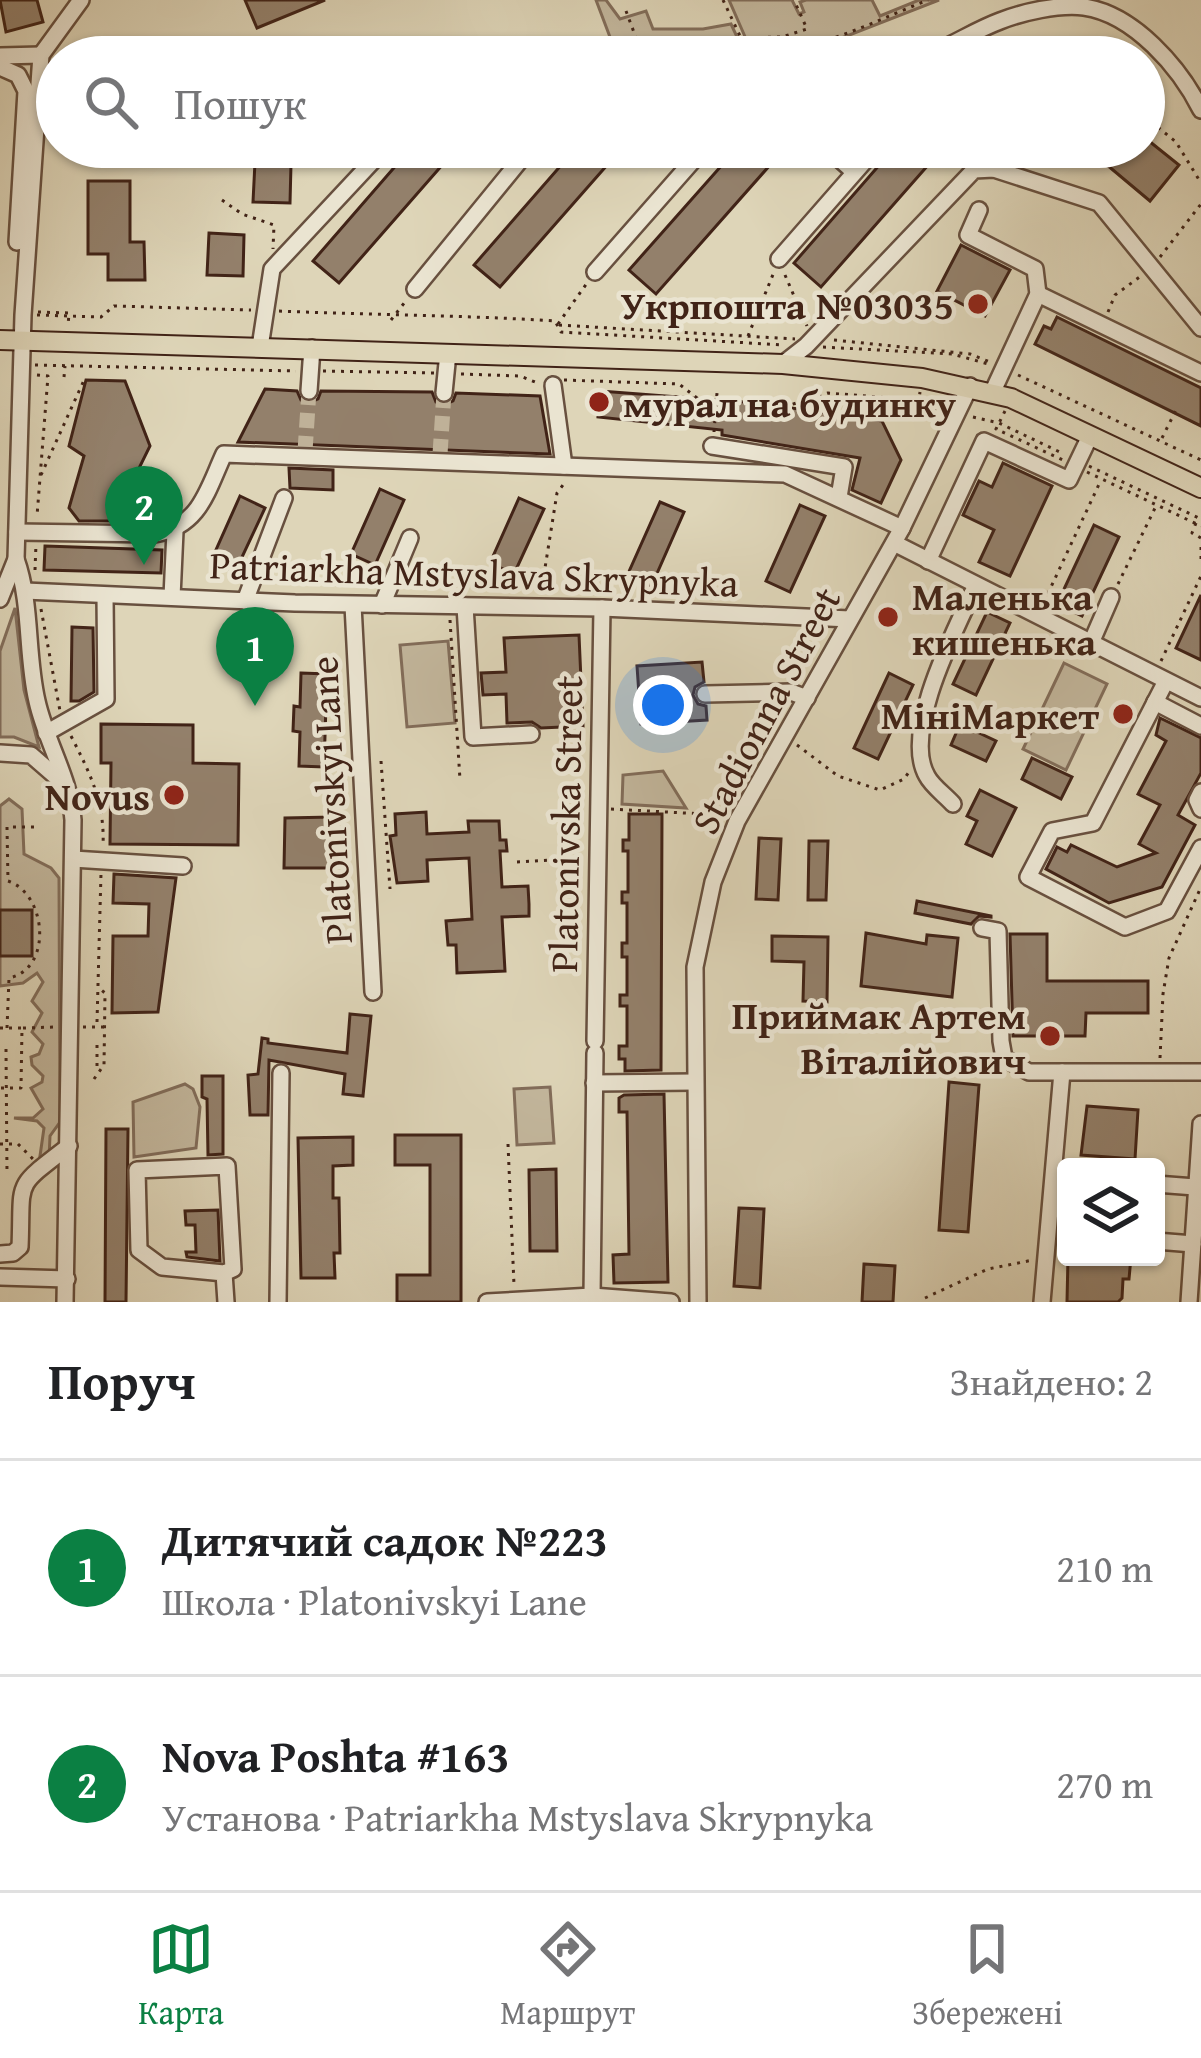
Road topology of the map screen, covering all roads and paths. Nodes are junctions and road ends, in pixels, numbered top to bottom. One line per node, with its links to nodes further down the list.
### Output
1 (81, 0): 6 (street)
2 (723, 0): 8 (path)
3 (794, 0): 9 (path)
4 (928, 0): 10 (path)
5 (626, 10): 7 (path)
6 (54, 36)
7 (635, 36)
8 (740, 36)
9 (785, 36)
10 (833, 36)
11 (968, 36): 12 (street)
12 (1140, 36)
13 (36, 55): 14 (street)
14 (0, 56)
15 (1165, 57): 18 (street)
16 (0, 67): 20 (street)
17 (36, 77): 20 (street)
18 (1201, 110)
19 (1165, 133): 28 (path)
20 (21, 159): 32 (street); 45 (street)
21 (366, 168): 34 (street)
22 (514, 168): 37 (street)
23 (687, 168): 36 (street)
24 (850, 168): 27 (street)
25 (858, 168): 27 (street)
26 (994, 169): 35 (street); 43 (street)
27 (854, 172): 33 (street)
28 (1201, 184)
29 (222, 200): 34 (path)
30 (1201, 204): 35 (path)
31 (980, 210): 38 (street)
32 (16, 242)
33 (779, 259): 42 (path); 43 (path)
34 (272, 268): 46 (street)
35 (1152, 268): 40 (path); 41 (street)
36 (595, 272): 42 (path)
37 (416, 290): 39 (path)
38 (1038, 294): 40 (street); 59 (street)
39 (391, 320)
40 (1102, 325): 53 (street)
41 (1201, 328)
42 (748, 337): 43 (path)
43 (813, 339): 48 (path); 50 (street)
44 (0, 340): 45 (main road)
45 (22, 341): 46 (main road); 78 (street)
46 (260, 346): 47 (main road)
47 (312, 348): 49 (main road); 52 (street)
48 (990, 361)
49 (447, 363): 50 (main road); 52 (path); 56 (path); 60 (street)
50 (783, 364): 57 (main road)
51 (65, 365): 52 (path)
52 (310, 371): 58 (street)
53 (1201, 373)
54 (48, 376): 70 (path)
55 (85, 378): 70 (path)
56 (553, 385): 63 (path); 68 (street)
57 (970, 386): 59 (main road); 63 (street, Stadionna Street)
58 (309, 391)
59 (993, 391): 64 (main road)
60 (444, 393)
61 (717, 393): 66 (path)
62 (1178, 406): 65 (path)
63 (958, 414): 67 (path); 80 (street, Stadionna Street)
64 (1090, 436): 67 (street); 71 (main road)
65 (1162, 440)
66 (712, 446): 73 (street)
67 (1078, 461): 76 (path); 85 (street)
68 (564, 466): 73 (street); 77 (street)
69 (1101, 478): 101 (path)
70 (39, 481): 79 (path)
71 (1201, 488)
72 (556, 493): 99 (path)
73 (839, 497): 80 (street)
74 (284, 498): 95 (street)
75 (1157, 505): 93 (path)
76 (1198, 521): 82 (path)
77 (175, 531): 79 (street); 92 (street)
78 (17, 532): 79 (street); 84 (street)
79 (37, 532): 87 (path)
80 (898, 536): 85 (street); 102 (street, Stadionna Street)
81 (410, 538): 97 (street)
82 (1201, 538)
83 (1201, 547): 86 (path)
84 (16, 559): 90 (street); 94 (street)
85 (928, 560): 89 (street)
86 (1201, 562)
87 (35, 576)
88 (1201, 576): 104 (path)
89 (976, 585): 101 (street); 113 (street)
90 (25, 591): 91 (street, Patriarkha Mstyslava Skrypnyka); 110 (street)
91 (105, 596): 92 (street, Patriarkha Mstyslava Skrypnyka); 110 (street)
92 (172, 597): 95 (street, Patriarkha Mstyslava Skrypnyka)
93 (1111, 597): 103 (street)
94 (0, 598)
95 (245, 601): 96 (street, Patriarkha Mstyslava Skrypnyka)
96 (352, 605): 97 (street, Patriarkha Mstyslava Skrypnyka); 138 (street, Platonivskyi Lane)
97 (382, 605): 98 (street, Patriarkha Mstyslava Skrypnyka)
98 (457, 606): 99 (street, Patriarkha Mstyslava Skrypnyka); 111 (street); 116 (path)
99 (539, 607): 100 (street, Patriarkha Mstyslava Skrypnyka)
100 (602, 608): 102 (street, Patriarkha Mstyslava Skrypnyka); 120 (street, Platonivska Street)
101 (1038, 616): 103 (street)
102 (850, 619): 106 (street, Stadionna Street)
103 (1091, 643): 104 (street)
104 (1161, 678): 107 (street); 108 (street)
105 (705, 694): 106 (street)
106 (807, 698): 122 (street, Stadionna Street)
107 (1201, 698)
108 (1155, 702): 109 (street); 125 (street)
109 (1201, 726)
110 (46, 733): 117 (street)
111 (531, 734)
112 (796, 745): 113 (path)
113 (921, 752): 119 (street)
114 (0, 753): 117 (street)
115 (381, 760): 133 (path)
116 (460, 780)
117 (67, 788): 127 (street)
118 (1201, 792): 121 (street)
119 (953, 804)
120 (598, 808): 122 (path); 126 (street, Platonivska Street)
121 (1201, 809)
122 (737, 820): 151 (street, Stadionna Street)
123 (3, 827): 124 (path); 130 (path)
124 (36, 827)
125 (1201, 848)
126 (598, 857): 128 (path); 152 (street, Platonivska Street)
127 (73, 859): 129 (street); 156 (street)
128 (518, 862)
129 (183, 866)
130 (8, 881): 131 (path); 136 (path)
131 (0, 884)
132 (1201, 887): 147 (path)
133 (390, 889)
134 (982, 928): 146 (street)
135 (0, 977): 136 (path)
136 (9, 978): 142 (path)
137 (98, 987): 150 (path)
138 (374, 992)
139 (98, 997): 140 (path)
140 (97, 1022)
141 (0, 1028): 142 (path)
142 (8, 1028): 153 (path)
143 (97, 1039): 145 (path)
144 (6, 1048): 153 (path)
145 (97, 1066)
146 (1062, 1072): 147 (street); 157 (street)
147 (1160, 1072): 148 (street)
148 (1201, 1072)
149 (281, 1073): 175 (street)
150 (94, 1079)
151 (695, 1082): 152 (street); 178 (street, Stadionna Street)
152 (594, 1083): 171 (street, Platonivska Street)
153 (3, 1088): 158 (path)
154 (1201, 1124): 160 (street)
155 (508, 1144): 170 (path)
156 (69, 1146): 165 (street); 169 (street)
157 (1060, 1158)
158 (7, 1173)
159 (1165, 1185): 160 (street)
160 (1196, 1187): 161 (street)
161 (1198, 1212): 164 (street)
162 (1057, 1233): 179 (street)
163 (1165, 1242): 164 (street)
164 (1193, 1244): 180 (street)
165 (0, 1253)
166 (1035, 1259): 172 (path)
167 (224, 1273): 167 (street); 174 (street)
168 (0, 1276): 169 (street)
169 (67, 1279): 173 (street)
170 (513, 1293)
171 (592, 1295): 176 (street); 177 (street)
172 (926, 1298)
173 (65, 1302)
174 (226, 1302)
175 (278, 1302)
176 (487, 1302)
177 (671, 1302)
178 (698, 1302)
179 (1042, 1302)
180 (1189, 1302)

